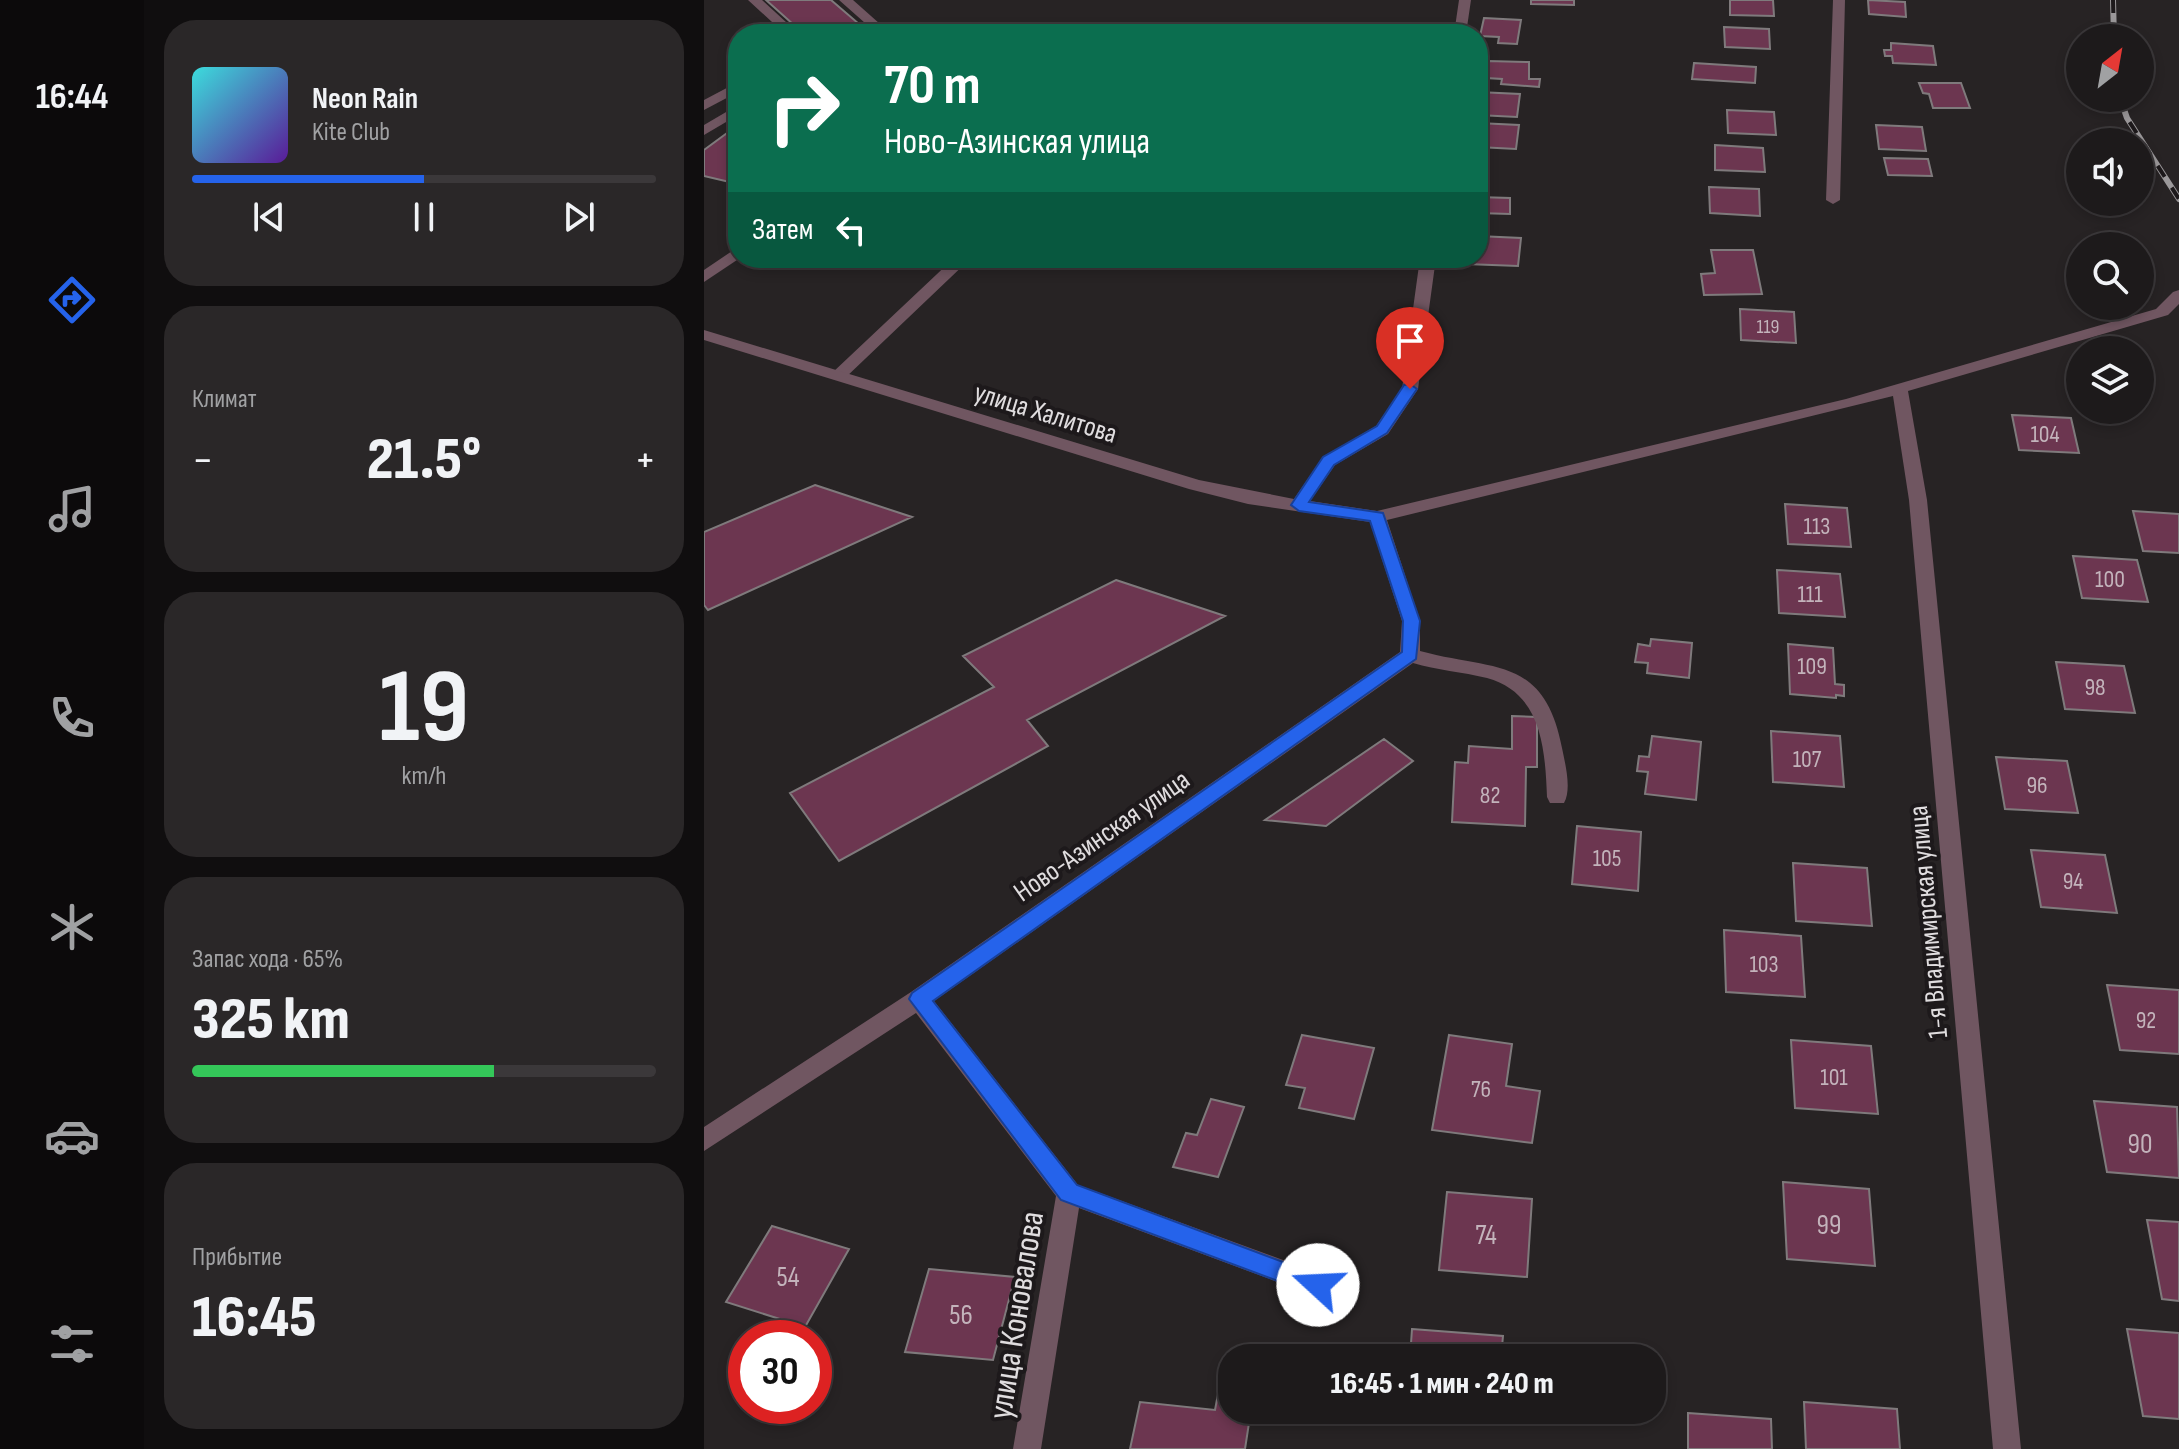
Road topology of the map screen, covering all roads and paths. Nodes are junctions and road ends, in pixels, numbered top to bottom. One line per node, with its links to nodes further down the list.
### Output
1 (754, 0): 5 (street)
2 (845, 0): 6 (street)
3 (1465, 0): 7 (street)
4 (1839, 0): 12 (street)
5 (782, 24)
6 (874, 24)
7 (1461, 24)
8 (728, 92): 9 (street)
9 (704, 106)
10 (728, 115): 11 (street)
11 (704, 131)
12 (1833, 200)
13 (728, 259): 16 (street)
14 (952, 268): 19 (street)
15 (1427, 268): 21 (street)
16 (704, 277)
17 (2179, 295): 20 (street)
18 (704, 335): 19 (street, улица Халитова)
19 (838, 376): 21 (street, улица Халитова)
20 (1900, 390): 22 (street); 30 (street, 1-я Владимирская улица)
21 (1299, 505): 22 (street, улица Халитова)
22 (1377, 517): 23 (street)
23 (1410, 655): 24 (street); 25 (street, Ново-Азинская улица)
24 (1557, 797)
25 (919, 999): 26 (street, Ново-Азинская улица); 27 (street, улица Коновалова)
26 (704, 1140)
27 (1069, 1193): 28 (street, улица Коновалова); 29 (street, улица Коновалова)
28 (1318, 1285)
29 (1027, 1449)
30 (2007, 1449)

